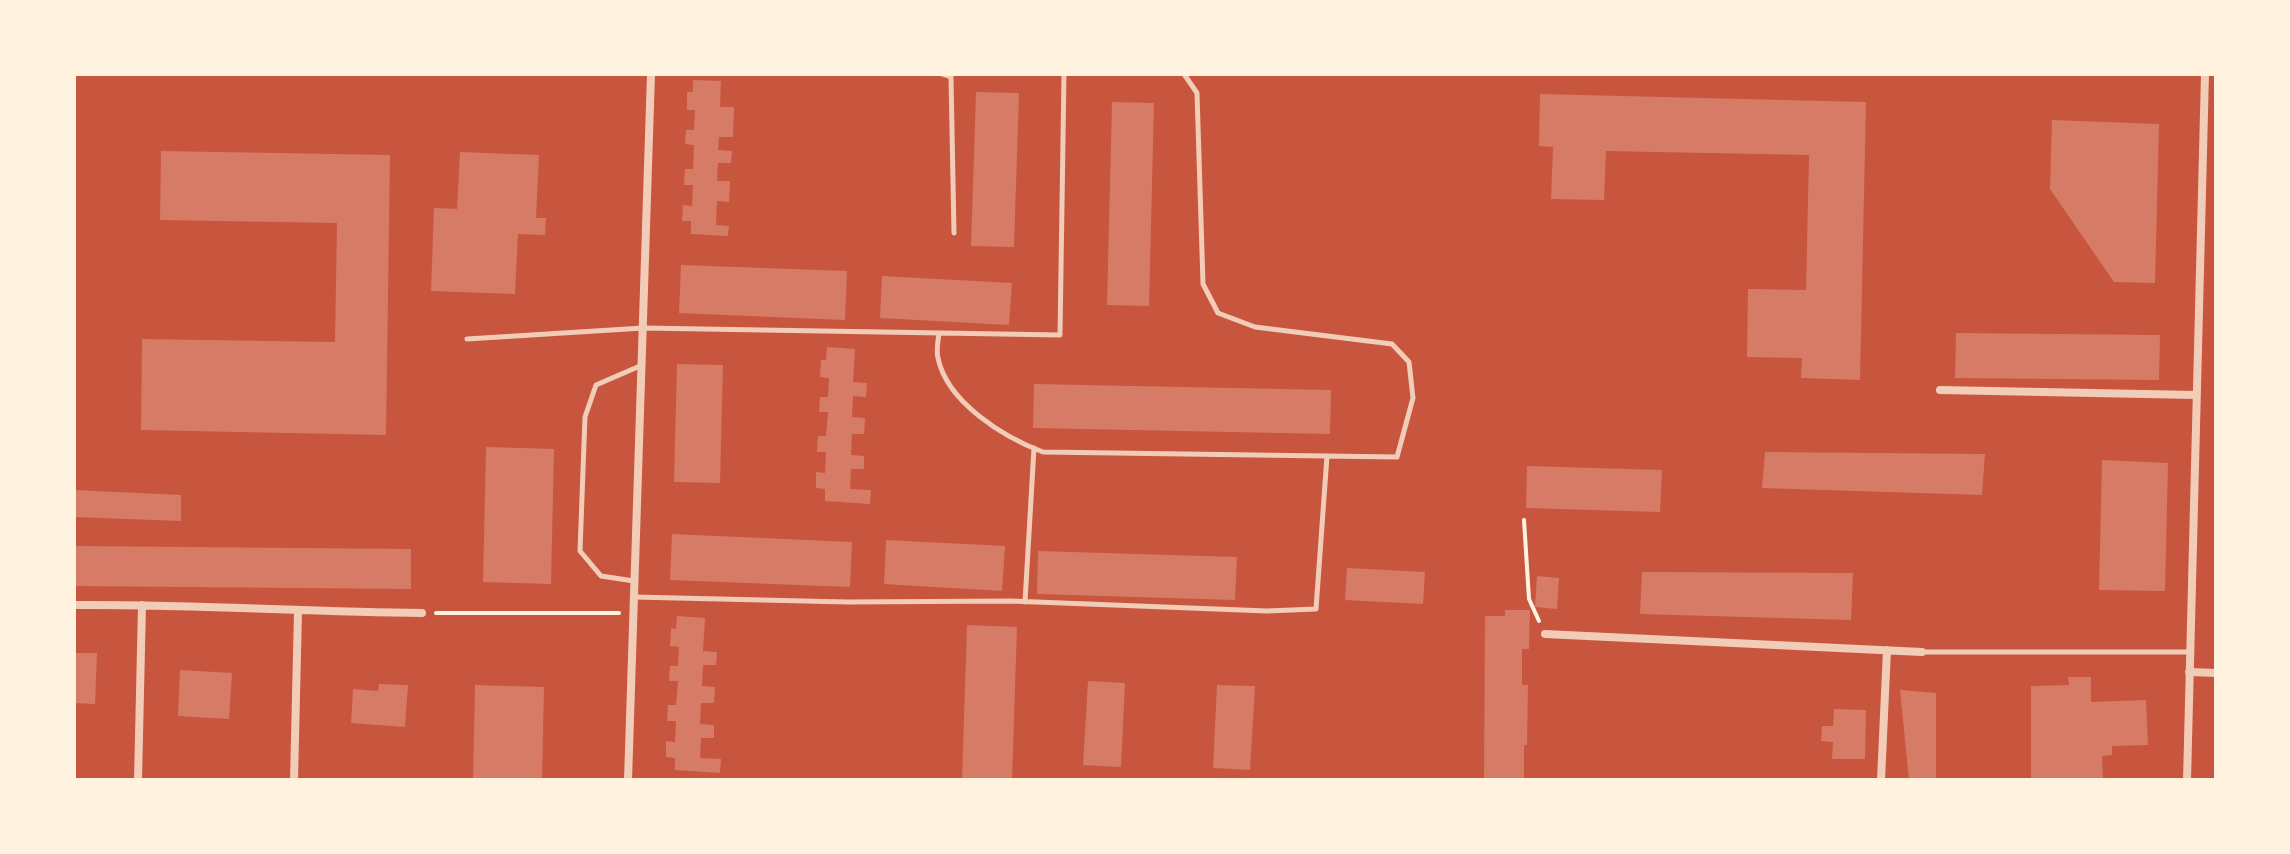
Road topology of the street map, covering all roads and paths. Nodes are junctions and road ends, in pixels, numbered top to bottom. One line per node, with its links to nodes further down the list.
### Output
1 (651, 74): 7 (street)
2 (942, 74): 6 (lane)
3 (1064, 74): 8 (lane)
4 (1184, 74): 14 (lane)
5 (2205, 74): 12 (street)
6 (954, 233)
7 (643, 328): 8 (lane); 9 (lane); 10 (street)
8 (939, 333): 13 (lane)
9 (467, 339)
10 (641, 366): 16 (street); 16 (lane)
11 (1940, 390): 12 (street)
12 (2196, 395): 27 (street)
13 (1034, 448): 14 (lane); 18 (lane)
14 (1327, 456): 18 (lane)
15 (1524, 520): 24 (path)
16 (635, 582): 17 (street)
17 (634, 597): 18 (lane); 22 (street)
18 (1025, 602)
19 (74, 605): 20 (street)
20 (142, 605): 21 (street); 30 (street)
21 (298, 612): 23 (street); 31 (street)
22 (633, 612): 23 (path); 32 (street)
23 (422, 613)
24 (1545, 634): 25 (street)
25 (1887, 650): 26 (street); 33 (street)
26 (1922, 652): 27 (lane)
27 (2190, 652): 28 (street)
28 (2189, 672): 29 (street); 34 (street)
29 (2216, 673)
30 (138, 780)
31 (294, 780)
32 (628, 780)
33 (1881, 780)
34 (2187, 780)

